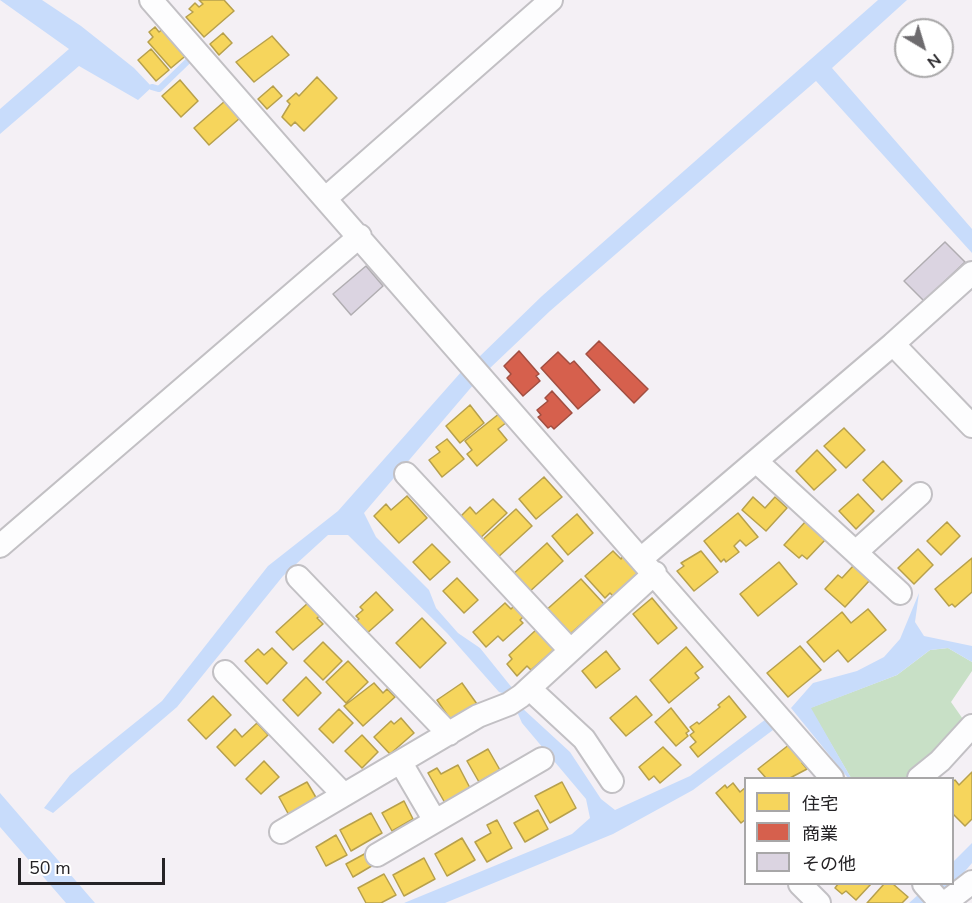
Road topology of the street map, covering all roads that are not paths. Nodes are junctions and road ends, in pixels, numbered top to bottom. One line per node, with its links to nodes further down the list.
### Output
1 (151, 0): 3 (street)
2 (551, 0): 3 (street)
3 (326, 198): 4 (street)
4 (360, 236): 11 (street); 13 (street)
5 (972, 273): 6 (street)
6 (893, 344): 7 (street); 8 (street)
7 (972, 426)
8 (756, 461): 12 (street); 13 (street)
9 (406, 474): 16 (street)
10 (920, 494): 12 (street)
11 (0, 546)
12 (856, 551): 15 (street)
13 (648, 566): 16 (street); 23 (street)
14 (298, 577): 20 (street)
15 (900, 593)
16 (570, 650): 18 (street)
17 (225, 672): 26 (street)
18 (520, 696): 20 (street); 25 (street)
19 (972, 726): 24 (street)
20 (449, 734): 22 (street)
21 (542, 759): 27 (street)
22 (401, 763): 26 (street); 27 (street)
23 (831, 777)
24 (920, 777)
25 (612, 781)
26 (345, 795): 28 (street)
27 (435, 821): 29 (street)
28 (281, 832)
29 (377, 855)
30 (801, 885): 31 (street)
31 (819, 903)

